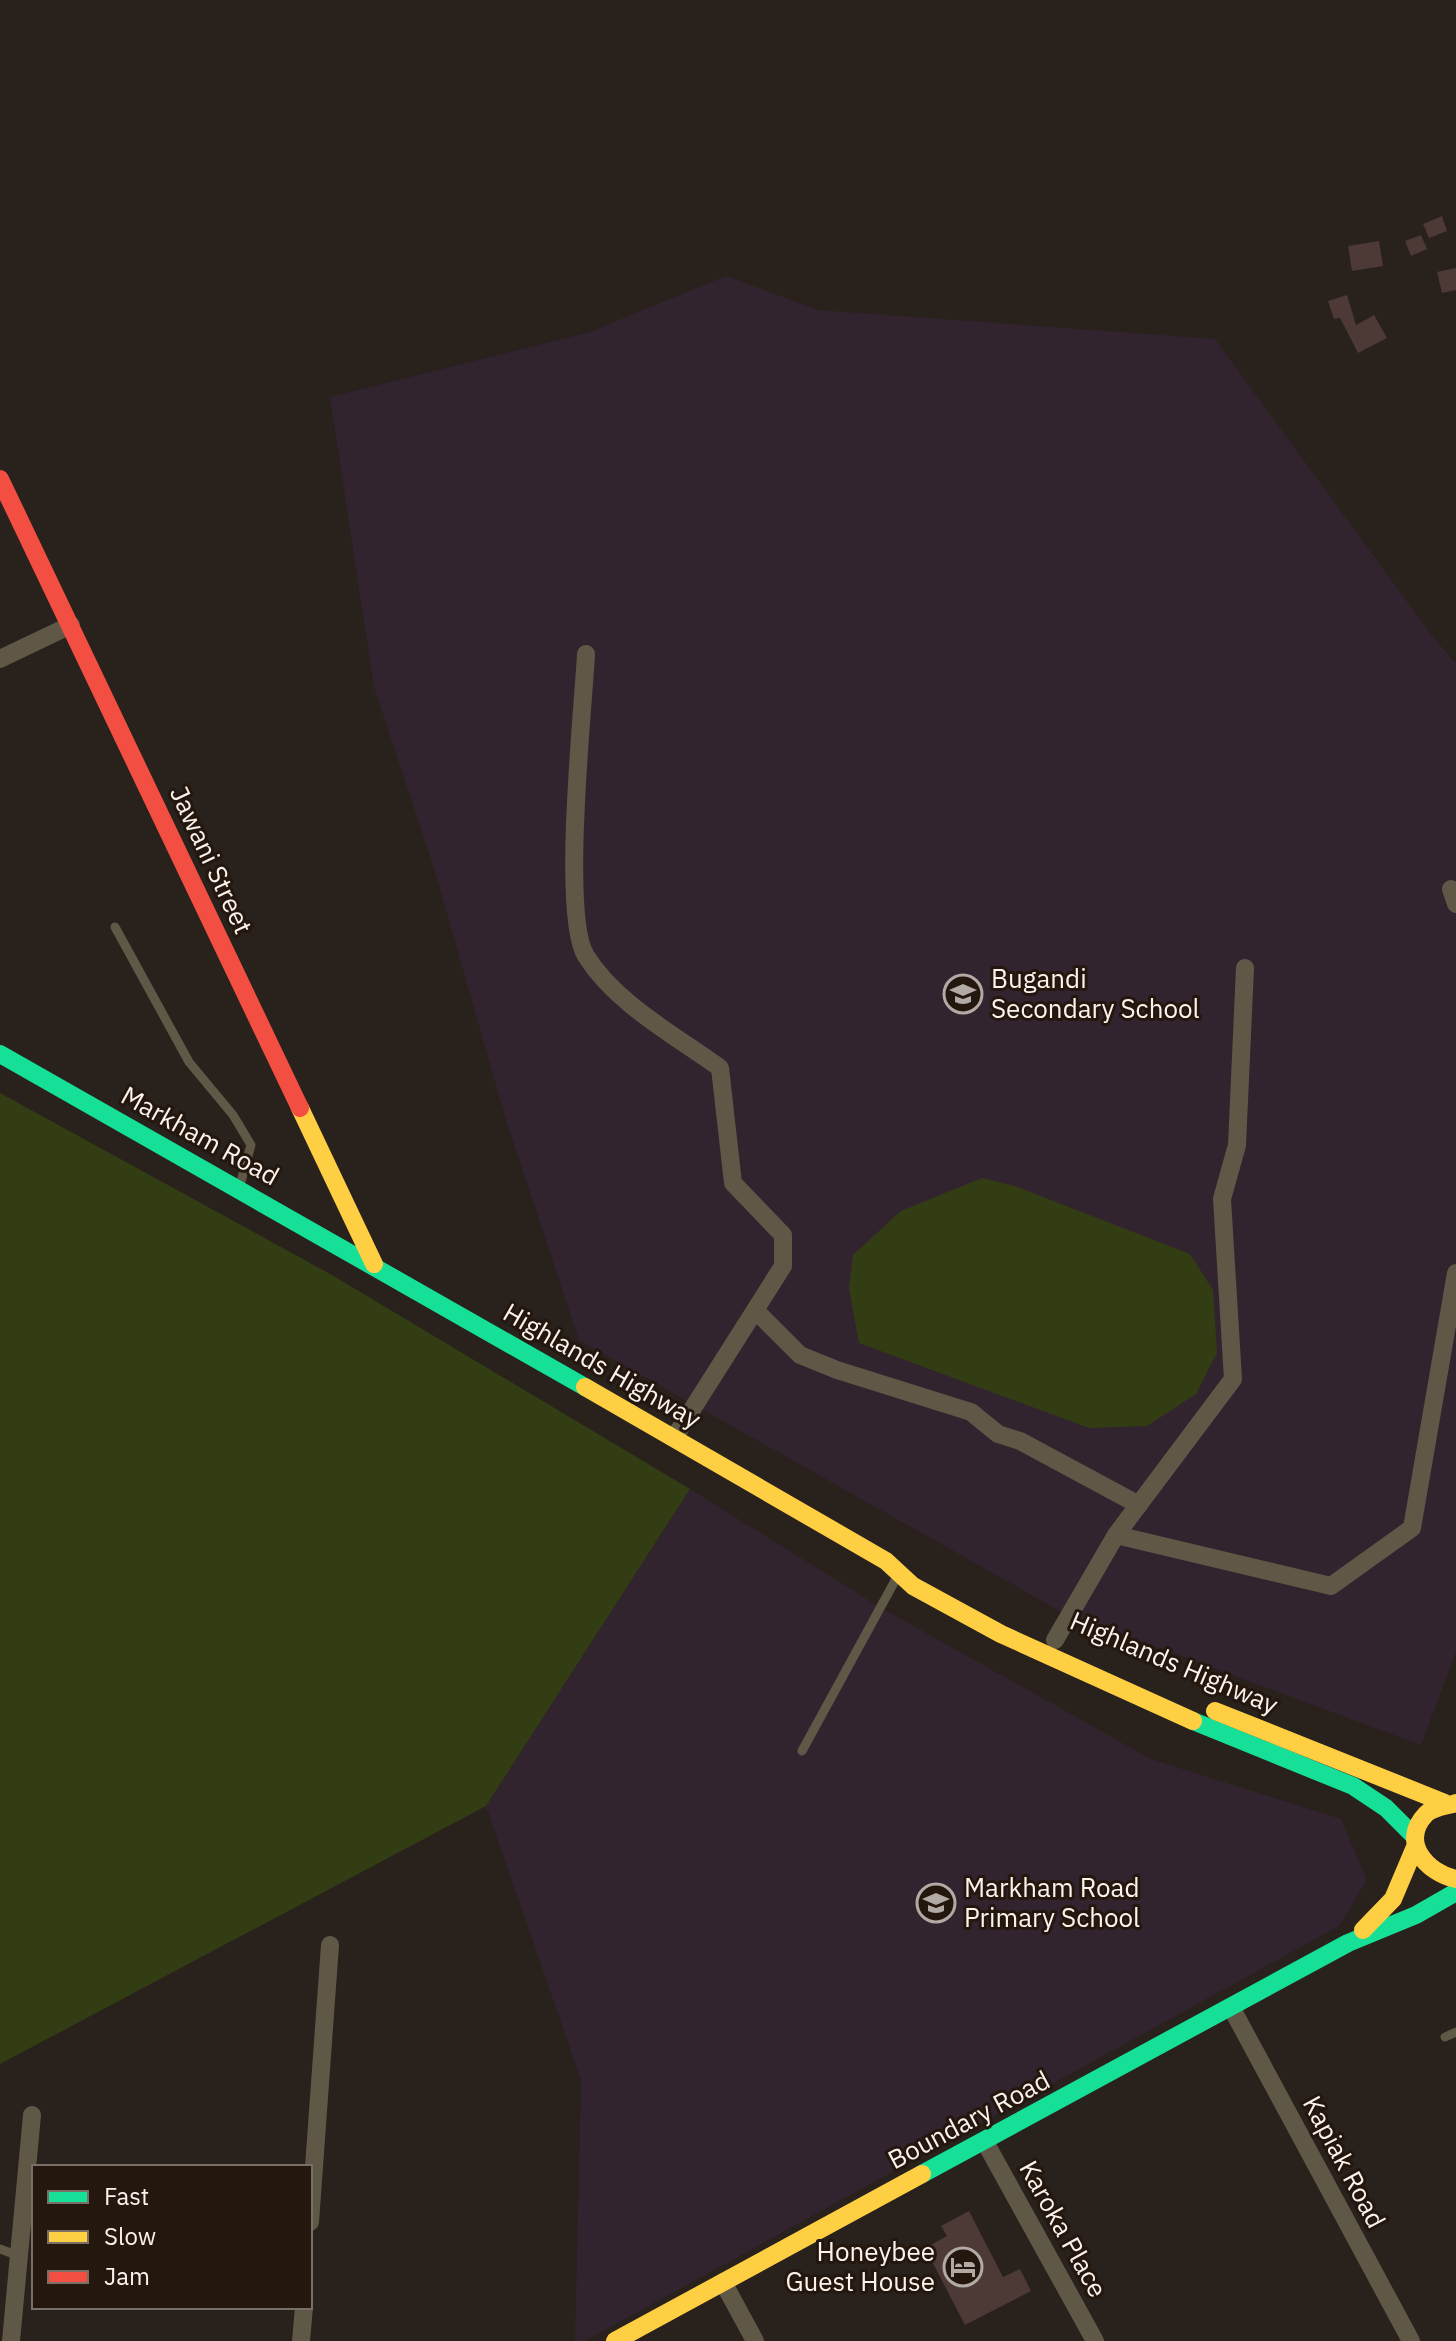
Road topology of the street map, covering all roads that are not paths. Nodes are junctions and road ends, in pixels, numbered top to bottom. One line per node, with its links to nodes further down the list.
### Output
1 (0, 479): 2 (main road, Jawani Street)
2 (71, 625): 4 (street); 9 (main road, Jawani Street)
3 (586, 654): 11 (street)
4 (0, 659)
5 (115, 927): 8 (lane)
6 (1245, 968): 13 (street)
7 (0, 1054): 8 (main road, Markham Road)
8 (239, 1188): 9 (main road, Markham Road)
9 (374, 1264): 12 (main road, Highlands Highway)
10 (1456, 1273): 14 (street)
11 (755, 1310): 12 (street); 13 (street)
12 (674, 1438): 15 (main road, Highlands Highway)
13 (1139, 1505): 14 (street)
14 (1116, 1535): 16 (street)
15 (893, 1567): 16 (main road, Highlands Highway); 17 (lane); 19 (main road, Highlands Highway)
16 (1055, 1640): 18 (main road, Highlands Highway)
17 (802, 1751)
18 (1450, 1803): 19 (main road, Highlands Highway)
19 (1415, 1842): 20 (main road); 22 (main road, Highlands Highway)
20 (1456, 1879)
21 (1456, 1892): 22 (main road)
22 (1348, 1943): 24 (main road, Boundary Road)
23 (330, 1945): 29 (street)
24 (1231, 2007): 28 (main road, Boundary Road); 39 (street, Kapiak Road)
25 (1456, 2032): 26 (lane)
26 (1445, 2037)
27 (32, 2115): 31 (street)
28 (985, 2142): 32 (main road, Boundary Road); 38 (street, Karoka Place)
29 (312, 2194)
30 (0, 2249): 31 (lane)
31 (19, 2256): 34 (street)
32 (723, 2282): 36 (main road, Boundary Road); 37 (street)
33 (304, 2309): 35 (street)
34 (11, 2341)
35 (301, 2341)
36 (615, 2341)
37 (755, 2341)
38 (1095, 2341)
39 (1411, 2341)

